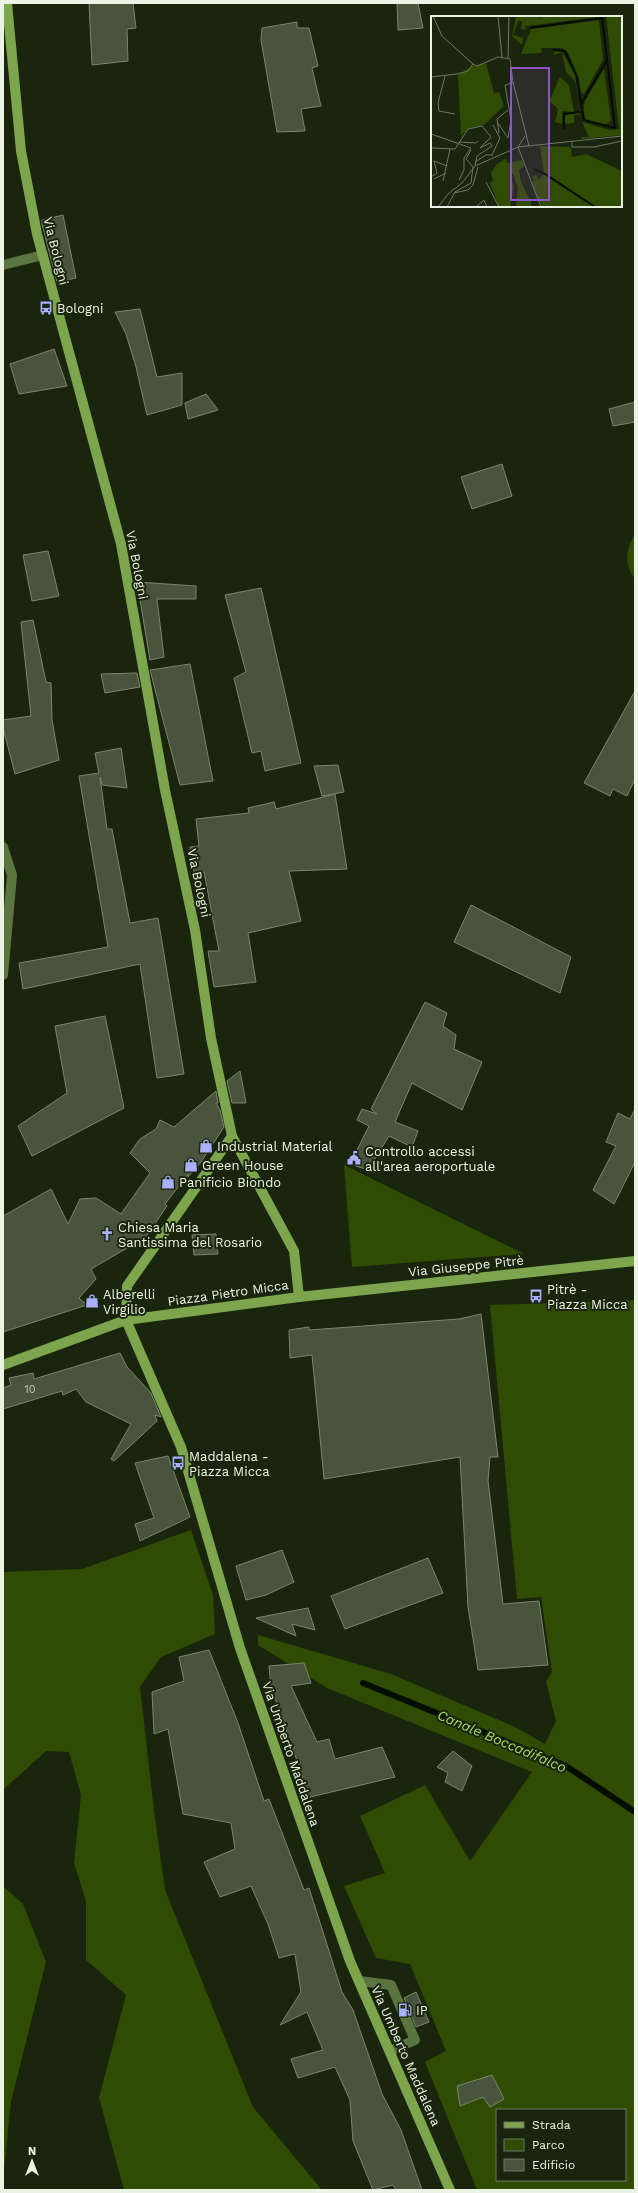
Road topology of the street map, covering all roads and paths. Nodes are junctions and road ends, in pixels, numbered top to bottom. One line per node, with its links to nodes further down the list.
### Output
1 (7, 3): 2 (street, Via Bologni)
2 (43, 255): 3 (street); 6 (street, Via Bologni)
3 (3, 265)
4 (3, 847): 5 (street)
5 (3, 974)
6 (232, 1136): 8 (street, Piazza Pietro Micca); 9 (street)
7 (635, 1261): 8 (street, Via Giuseppe Pitrè)
8 (299, 1297): 9 (street, Piazza Pietro Micca)
9 (126, 1320): 10 (street, Piazza Pietro Micca); 11 (street, Via Umberto Maddalena)
10 (3, 1365)
11 (359, 1981): 12 (street, Via Umberto Maddalena); 12 (street)
12 (390, 2051): 13 (street, Via Umberto Maddalena)
13 (450, 2190)

